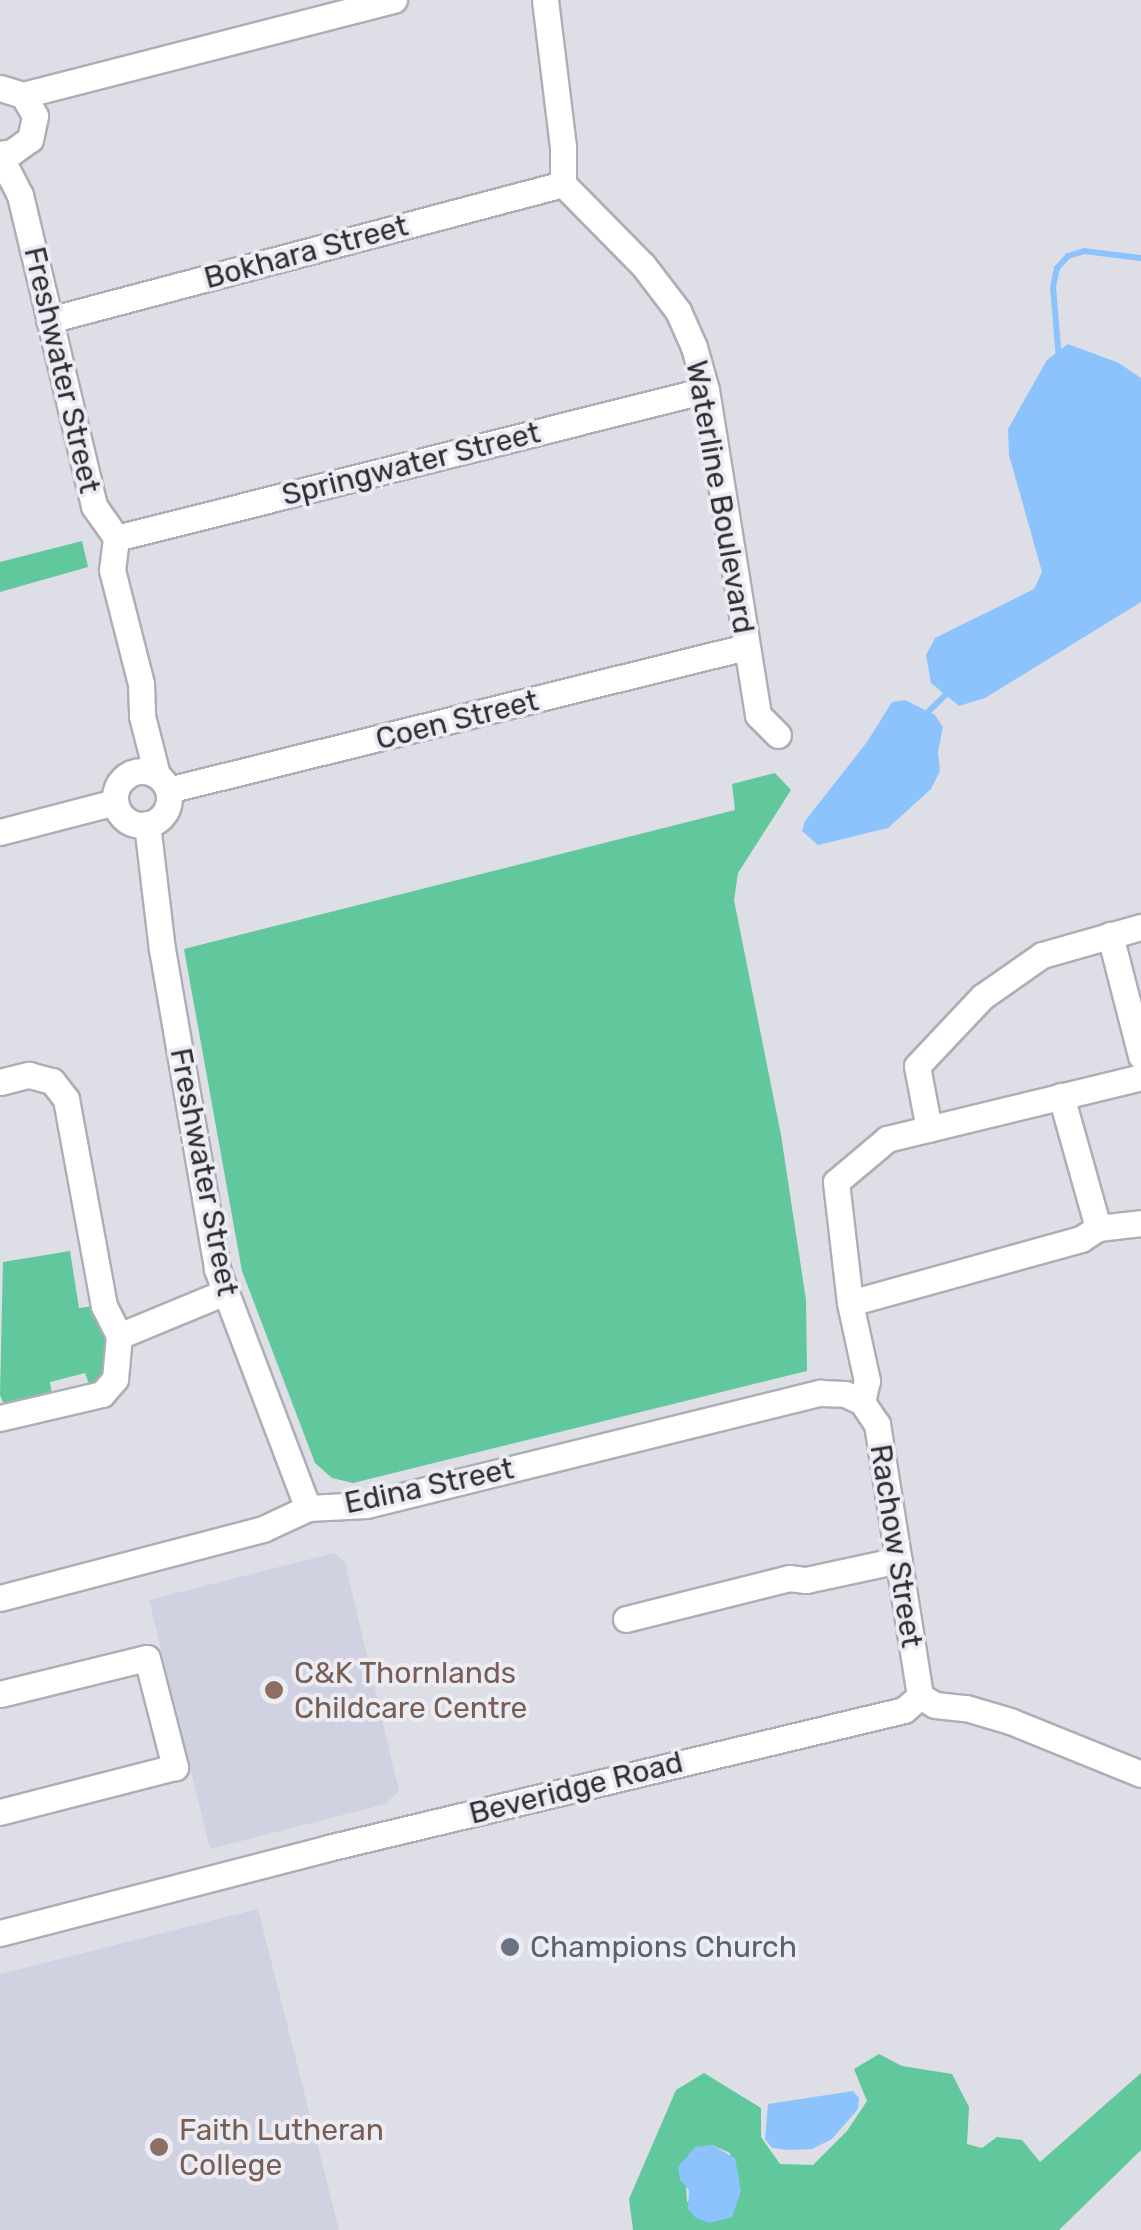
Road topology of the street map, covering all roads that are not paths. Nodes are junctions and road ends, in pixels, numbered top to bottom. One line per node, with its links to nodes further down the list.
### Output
1 (394, 0): 3 (street)
2 (545, 0): 5 (street)
3 (16, 100): 4 (street); 6 (street, Freshwater Street)
4 (0, 155): 6 (street, Freshwater Street)
5 (563, 184): 7 (street, Bokhara Street); 8 (street, Waterline Boulevard)
6 (20, 195): 7 (street, Freshwater Street)
7 (48, 320): 9 (street, Freshwater Street)
8 (706, 390): 9 (street, Springwater Street); 10 (street, Waterline Boulevard)
9 (116, 538): 11 (street, Freshwater Street)
10 (746, 647): 12 (street, Waterline Boulevard); 13 (street, Coen Street)
11 (142, 716): 13 (street, Freshwater Street); 14 (street, Freshwater Street)
12 (778, 735)
13 (163, 782): 14 (street); 15 (street)
14 (119, 790): 15 (street); 16 (street)
15 (147, 824): 26 (street, Freshwater Street)
16 (0, 832)
17 (1141, 927): 18 (street)
18 (1110, 935): 19 (street); 23 (street)
19 (1141, 1056)
20 (1141, 1077): 22 (street)
21 (0, 1082): 28 (street)
22 (1061, 1096): 23 (street); 25 (street)
23 (929, 1129): 27 (street)
24 (1141, 1223): 25 (street)
25 (1098, 1228): 27 (street)
26 (225, 1292): 28 (street); 31 (street, Freshwater Street)
27 (850, 1304): 29 (street)
28 (119, 1336): 30 (street)
29 (862, 1402): 31 (street, Edina Street); 32 (street, Rachow Street)
30 (0, 1418)
31 (308, 1508): 33 (street, Edina Street)
32 (899, 1560): 34 (street); 36 (street, Rachow Street)
33 (0, 1598)
34 (626, 1619)
35 (0, 1694): 38 (street)
36 (920, 1696): 37 (street); 39 (street, Beveridge Road)
37 (1141, 1774)
38 (0, 1812)
39 (0, 1933)

